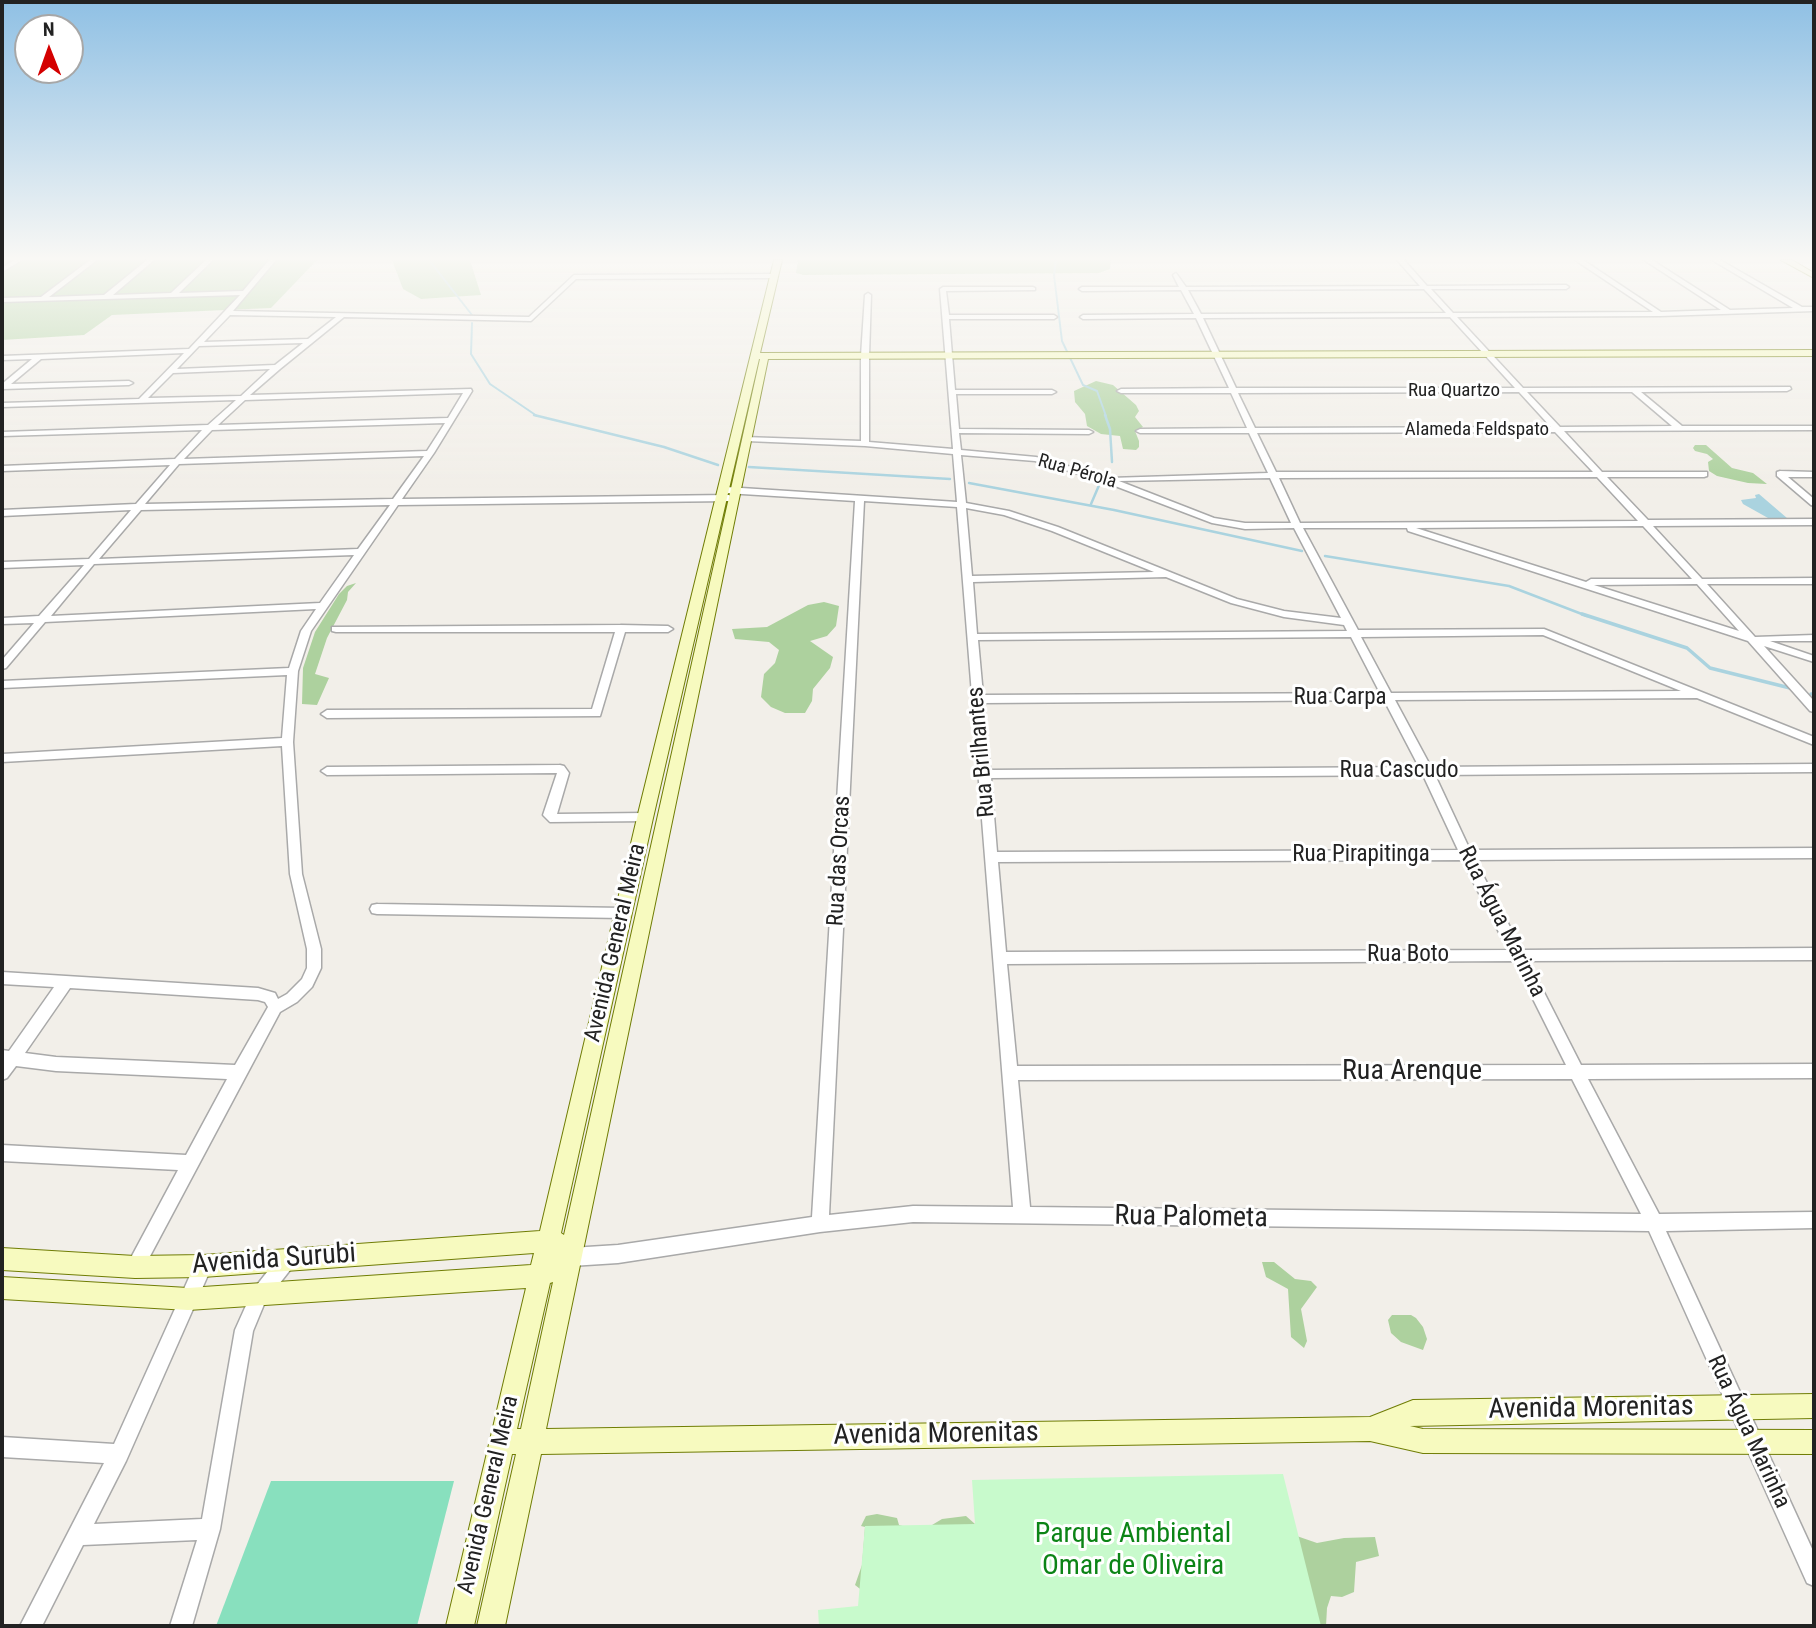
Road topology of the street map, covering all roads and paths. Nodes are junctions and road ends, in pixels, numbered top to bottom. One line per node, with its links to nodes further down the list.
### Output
1 (205, 336): 9 (street)
2 (316, 336): 8 (street)
3 (764, 336): 16 (main road, Avenida General Meira)
4 (866, 336): 17 (street)
5 (947, 336): 14 (street, Rua Brilhantes)
6 (1208, 336): 15 (street, Rua Água Marinha)
7 (1470, 336): 12 (street)
8 (310, 341): 9 (street); 21 (street)
9 (197, 344): 11 (street)
10 (1814, 347): 13 (main road)
11 (190, 351): 19 (street); 22 (street)
12 (1485, 351): 13 (main road); 15 (main road); 29 (street)
13 (1657, 351): 18 (main road)
14 (948, 352): 15 (main road); 17 (main road); 30 (street, Rua Brilhantes)
15 (1215, 352): 28 (street, Rua Água Marinha)
16 (760, 353): 17 (main road); 45 (main road, Avenida General Meira); 56 (main road, Avenida General Meira)
17 (865, 353): 46 (street)
18 (1814, 353)
19 (39, 356): 20 (street); 24 (street)
20 (2, 358)
21 (277, 367): 22 (street); 32 (street)
22 (171, 371): 33 (street)
23 (129, 383): 24 (street)
24 (2, 387)
25 (1787, 389): 26 (street, Rua Quartzo)
26 (1635, 390): 29 (street, Rua Quartzo); 38 (street)
27 (1121, 391): 28 (street, Rua Quartzo)
28 (1232, 391): 29 (street, Rua Quartzo); 39 (street, Rua Água Marinha)
29 (1520, 391): 40 (street)
30 (951, 392): 31 (street); 41 (street, Rua Brilhantes)
31 (1052, 392)
32 (244, 397): 33 (street); 35 (street); 36 (street)
33 (143, 399): 34 (street)
34 (2, 405)
35 (450, 420): 36 (street); 48 (street)
36 (209, 427): 44 (street); 49 (street)
37 (1814, 428): 38 (street, Alameda Feldspato)
38 (1680, 429): 40 (street, Alameda Feldspato)
39 (1251, 430): 40 (street, Alameda Feldspato); 42 (street, Alameda Feldspato); 53 (street, Rua Água Marinha)
40 (1558, 430): 54 (street)
41 (954, 431): 43 (street); 47 (street, Rua Brilhantes)
42 (1140, 431)
43 (1089, 432)
44 (2, 434)
45 (747, 439): 46 (street, Rua Pérola); 56 (main road, Avenida General Meira)
46 (865, 444): 47 (street, Rua Pérola)
47 (955, 451): 55 (street, Rua Pérola); 60 (street, Rua Brilhantes)
48 (430, 453): 49 (street); 58 (street)
49 (175, 461): 50 (street); 61 (street)
50 (2, 468)
51 (1704, 474): 54 (street)
52 (1814, 474): 59 (street)
53 (1273, 475): 54 (street); 55 (street); 65 (street, Rua Água Marinha)
54 (1599, 475): 64 (street)
55 (1105, 479): 65 (street, Rua Pérola)
56 (728, 494): 57 (street); 58 (street); 81 (main road, Avenida General Meira); 126 (main road, Avenida General Meira)
57 (860, 498): 60 (street); 124 (street, Rua das Orcas)
58 (397, 502): 61 (street); 67 (street)
59 (1814, 503)
60 (962, 505): 70 (street); 71 (street, Rua Brilhantes)
61 (136, 507): 62 (street); 68 (street)
62 (2, 513)
63 (1814, 522): 64 (street, Rua Pérola)
64 (1646, 524): 66 (street, Rua Pérola); 73 (street)
65 (1297, 526): 66 (street, Rua Pérola); 79 (street, Rua Água Marinha)
66 (1401, 526): 72 (street)
67 (362, 552): 68 (street); 75 (street)
68 (91, 562): 69 (street); 76 (street)
69 (2, 565)
70 (1168, 575): 71 (street); 79 (street)
71 (967, 579): 82 (street, Rua Brilhantes)
72 (1578, 582): 73 (street); 84 (street)
73 (1700, 582): 74 (street); 84 (street)
74 (1814, 582)
75 (323, 606): 76 (street); 87 (street)
76 (42, 619): 77 (street); 86 (street)
77 (2, 621)
78 (621, 628): 80 (street); 81 (street); 93 (street)
79 (1350, 628): 82 (street); 89 (street); 90 (street, Rua Água Marinha)
80 (337, 629)
81 (678, 629): 101 (main road, Avenida General Meira)
82 (973, 637): 91 (street, Rua Brilhantes)
83 (1814, 638): 84 (street)
84 (1752, 639): 85 (street); 92 (street)
85 (1814, 659)
86 (2, 666)
87 (293, 671): 88 (street); 95 (street)
88 (2, 684)
89 (1703, 695): 90 (street, Rua Carpa); 94 (street)
90 (1387, 698): 91 (street, Rua Carpa); 99 (street, Rua Água Marinha)
91 (977, 699): 100 (street, Rua Brilhantes)
92 (1814, 709)
93 (327, 714)
94 (1814, 741)
95 (287, 742): 96 (street); 112 (street)
96 (2, 758)
97 (1814, 768): 99 (street, Rua Cascudo)
98 (327, 771): 101 (street)
99 (1427, 771): 100 (street, Rua Cascudo); 103 (street, Rua Água Marinha)
100 (984, 774): 104 (street, Rua Brilhantes)
101 (645, 818): 106 (main road, Avenida General Meira)
102 (1814, 853): 103 (street, Rua Pirapitinga)
103 (1466, 855): 104 (street, Rua Pirapitinga); 107 (street, Rua Água Marinha)
104 (991, 857): 109 (street, Rua Brilhantes)
105 (377, 909): 106 (street)
106 (624, 913): 125 (main road, Avenida General Meira)
107 (1517, 954): 108 (street, Rua Boto); 109 (street, Rua Boto); 116 (street, Rua Água Marinha)
108 (1814, 954)
109 (1001, 958): 118 (street, Rua Brilhantes)
110 (2, 978): 111 (street)
111 (67, 981): 112 (street); 113 (street)
112 (275, 1008): 115 (street)
113 (7, 1057): 115 (street); 117 (street)
114 (1814, 1071): 116 (street, Rua Arenque)
115 (237, 1072): 120 (street)
116 (1577, 1072): 118 (street, Rua Arenque); 123 (street, Rua Água Marinha)
117 (2, 1073)
118 (1010, 1073): 121 (street, Rua Brilhantes)
119 (2, 1153): 120 (street)
120 (188, 1163): 130 (street)
121 (1022, 1216): 123 (street, Rua Palometa); 124 (street, Rua Palometa)
122 (1814, 1220): 123 (street, Rua Palometa)
123 (1654, 1223): 135 (street, Rua Água Marinha)
124 (820, 1224): 126 (street, Rua Palometa)
125 (547, 1241): 126 (main road); 128 (main road, Avenida Surubi); 131 (main road, Avenida General Meira)
126 (571, 1257): 131 (main road); 138 (main road, Avenida General Meira)
127 (2, 1259): 130 (main road, Avenida Surubi)
128 (288, 1259): 129 (main road, Avenida Surubi); 133 (street)
129 (203, 1266): 130 (main road, Avenida Surubi); 134 (street)
130 (135, 1267)
131 (539, 1276): 133 (main road, Avenida Surubi); 139 (main road, Avenida General Meira)
132 (2, 1288): 134 (main road, Avenida Surubi)
133 (258, 1296): 134 (main road, Avenida Surubi); 144 (street)
134 (188, 1298): 143 (street)
135 (1736, 1406): 136 (main road, Avenida Morenitas); 137 (main road, Avenida Morenitas); 141 (street, Rua Água Marinha)
136 (1814, 1406)
137 (1370, 1429): 138 (main road, Avenida Morenitas); 141 (main road, Avenida Morenitas)
138 (531, 1441): 139 (main road, Avenida Morenitas); 150 (main road, Avenida General Meira)
139 (501, 1442): 149 (main road, Avenida General Meira)
140 (1814, 1442): 141 (main road, Avenida Morenitas)
141 (1753, 1443): 146 (street, Rua Água Marinha)
142 (2, 1447): 143 (street)
143 (119, 1454): 145 (street)
144 (210, 1529): 145 (street); 148 (street)
145 (79, 1535): 147 (street)
146 (1814, 1576)
147 (31, 1626)
148 (181, 1626)
149 (460, 1626)
150 (491, 1626)

